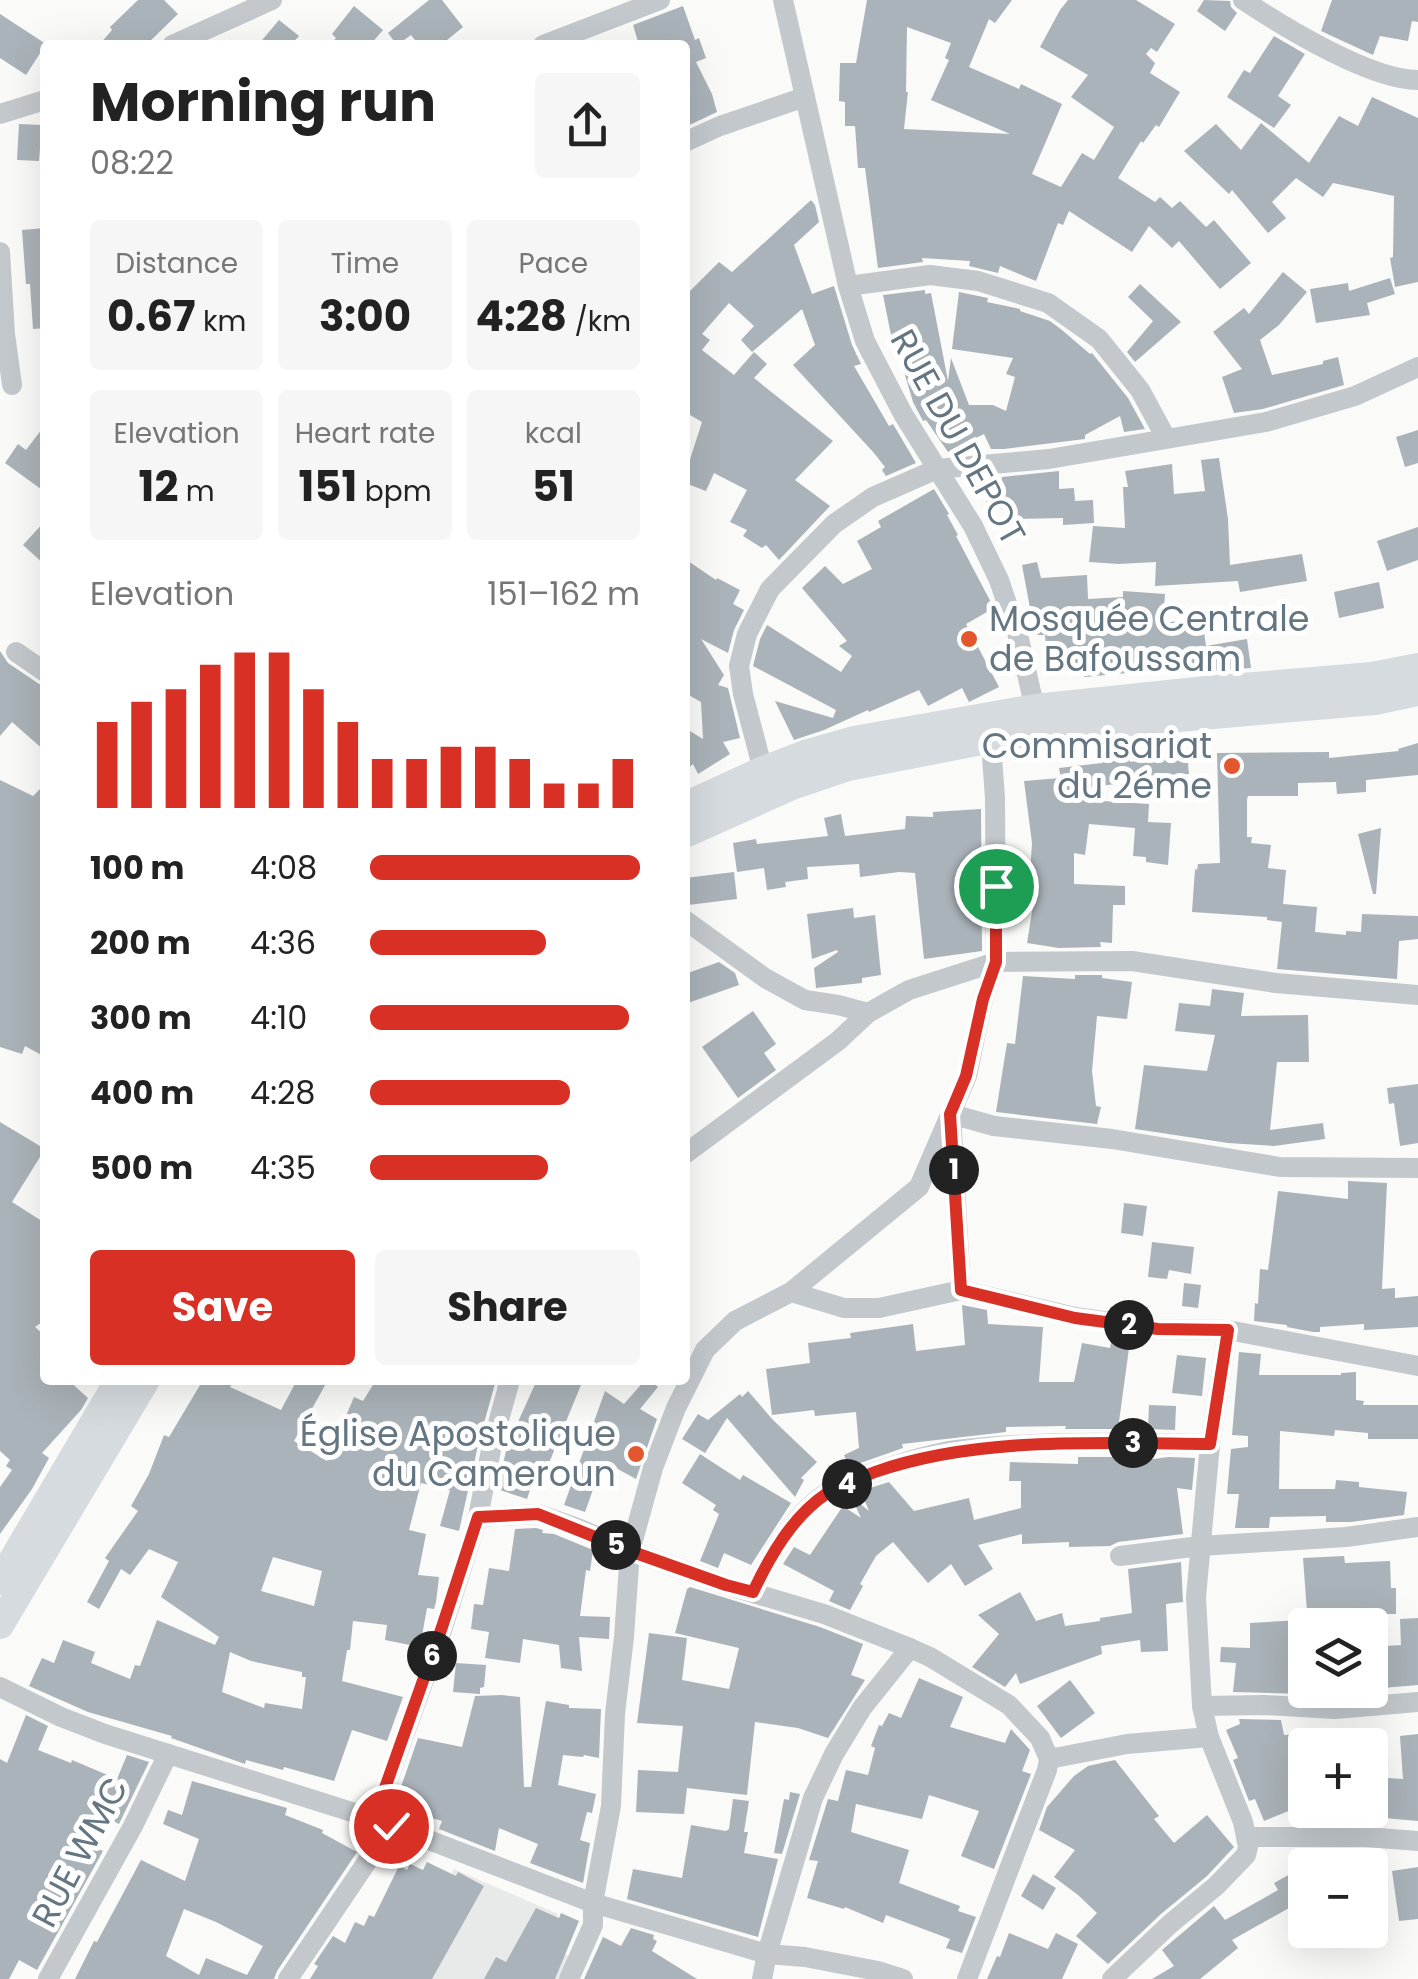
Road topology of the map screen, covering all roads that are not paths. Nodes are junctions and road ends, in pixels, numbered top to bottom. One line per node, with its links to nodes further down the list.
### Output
1 (272, 0): 5 (street)
2 (660, 0): 6 (street)
3 (783, 0): 8 (street, RUE DU DEPOT)
4 (1243, 0): 7 (street)
5 (183, 40)
6 (556, 40)
7 (1418, 80)
8 (805, 97): 11 (street); 13 (street, RUE DU DEPOT)
9 (40, 102): 10 (street)
10 (0, 114)
11 (690, 140)
12 (0, 252): 15 (street)
13 (848, 286): 16 (street); 17 (street, RUE DU DEPOT)
14 (1418, 367): 16 (street)
15 (12, 385)
16 (1166, 438): 17 (street)
17 (937, 469): 22 (street, RUE DU DEPOT); 24 (street)
18 (16, 652): 20 (street)
19 (1418, 667): 22 (highway)
20 (40, 669)
21 (1418, 692): 22 (highway)
22 (1037, 719): 23 (highway)
23 (990, 727): 24 (highway); 26 (highway); 28 (street)
24 (762, 770): 25 (highway)
25 (690, 804)
26 (690, 832)
27 (690, 924): 30 (street)
28 (996, 962): 29 (street); 30 (street); 31 (street)
29 (1418, 996)
30 (868, 1013): 32 (street)
31 (950, 1114): 33 (street); 34 (street); 35 (street)
32 (690, 1150)
33 (1418, 1168)
34 (961, 1290): 35 (street); 36 (street)
35 (792, 1292): 38 (street)
36 (1228, 1330): 37 (street); 43 (street)
37 (1418, 1366)
38 (690, 1380)
39 (117, 1385): 49 (highway)
40 (143, 1385): 49 (highway)
41 (509, 1385): 44 (street)
42 (688, 1385): 47 (street)
43 (1210, 1444): 46 (street); 50 (street)
44 (478, 1517): 47 (street); 59 (street)
45 (1418, 1527): 46 (street)
46 (1200, 1546): 48 (street); 55 (street)
47 (630, 1551): 50 (street); 62 (street)
48 (1120, 1556)
49 (12, 1574): 51 (highway)
50 (753, 1592): 52 (street)
51 (0, 1624)
52 (910, 1648): 58 (street); 63 (street)
53 (0, 1687): 57 (street)
54 (1418, 1702): 55 (street)
55 (1202, 1706): 56 (street)
56 (1209, 1737): 58 (street); 60 (street)
57 (168, 1754): 59 (street); 64 (street, RUE WMC)
58 (1049, 1759): 69 (street)
59 (382, 1822): 62 (street); 65 (street)
60 (1247, 1837): 61 (street); 70 (street)
61 (1418, 1841)
62 (593, 1903): 63 (street); 66 (street)
63 (767, 1954): 67 (street); 68 (street)
64 (48, 1979)
65 (288, 1979)
66 (569, 1979)
67 (762, 1979)
68 (902, 1979)
69 (967, 1979)
70 (1112, 1979)

